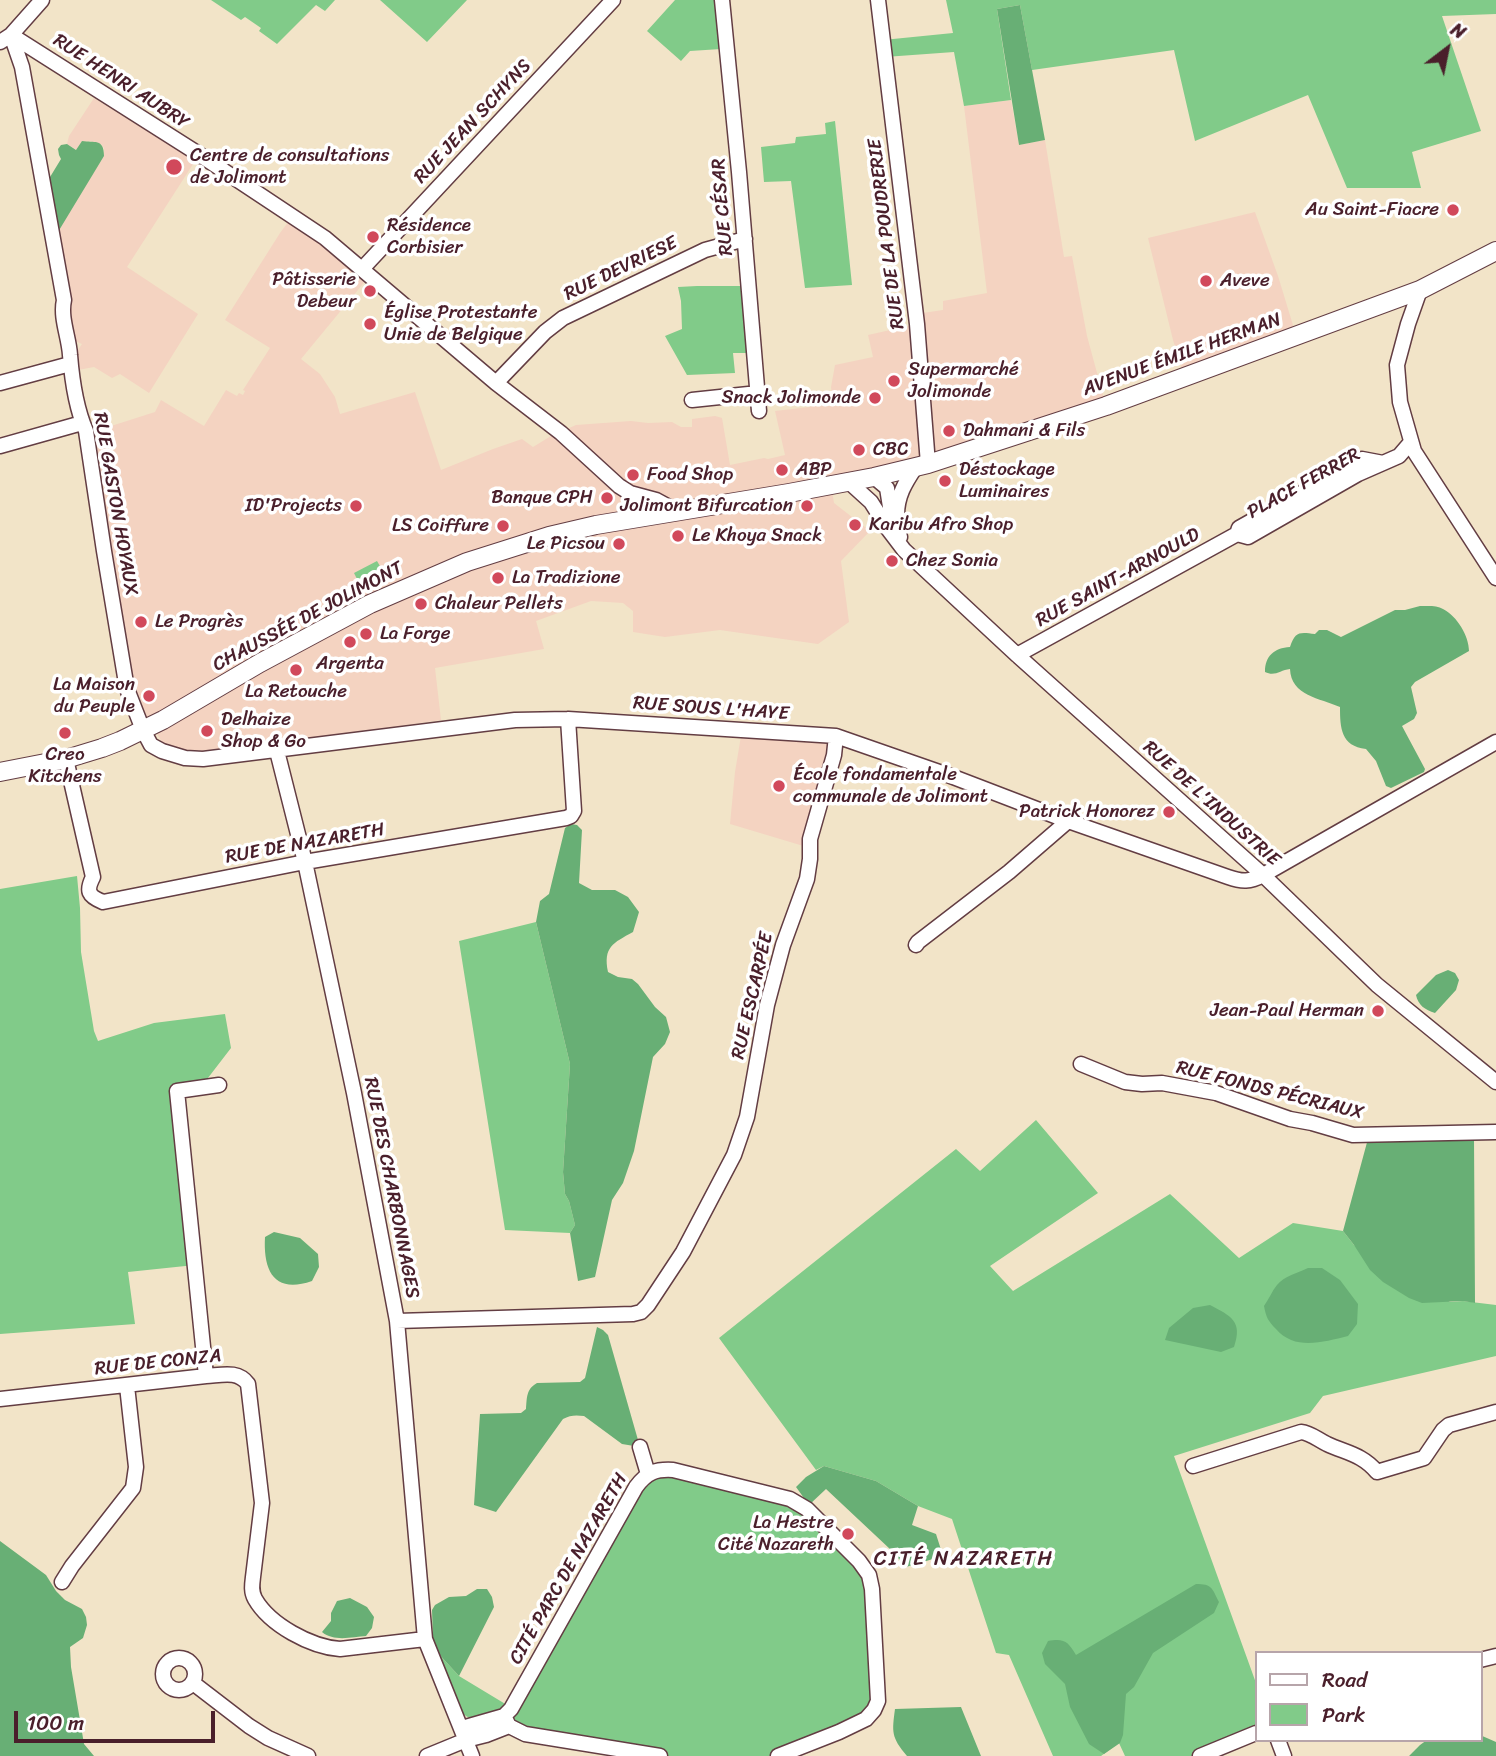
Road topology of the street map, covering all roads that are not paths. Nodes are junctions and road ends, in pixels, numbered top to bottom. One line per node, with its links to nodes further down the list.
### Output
1 (42, 0): 5 (street)
2 (613, 0): 8 (street, RUE JEAN SCHYNS)
3 (722, 0): 6 (street, RUE CÉSAR)
4 (878, 0): 21 (street, RUE DE LA POUDRERIE)
5 (6, 38): 8 (street, RUE HENRI AUBRY); 10 (street, RUE GASTON HOYAUX)
6 (745, 239): 12 (street, RUE DEVRIESE); 13 (street, RUE CÉSAR)
7 (1496, 251): 9 (main road, AVENUE ÉMILE HERMAN)
8 (362, 269): 12 (street, RUE HENRI AUBRY)
9 (1420, 290): 17 (street); 21 (main road, AVENUE ÉMILE HERMAN)
10 (70, 365): 11 (street); 16 (street, RUE GASTON HOYAUX)
11 (0, 383)
12 (495, 383): 24 (street, RUE HENRI AUBRY)
13 (758, 393): 14 (street); 15 (street, RUE CÉSAR)
14 (692, 400)
15 (760, 411)
16 (82, 423): 18 (street); 31 (street, RUE GASTON HOYAUX)
17 (1411, 442): 19 (street); 20 (street)
18 (0, 446)
19 (1399, 456): 20 (street); 26 (street, PLACE FERRER)
20 (1419, 458): 28 (street)
21 (921, 466): 22 (main road, AVENUE ÉMILE HERMAN); 25 (street, RUE DE L'INDUSTRIE)
22 (874, 477): 23 (main road, AVENUE ÉMILE HERMAN); 25 (street, RUE DE L'INDUSTRIE)
23 (849, 482): 24 (main road, CHAUSSÉE DE JOLIMONT); 27 (street, RUE DE L'INDUSTRIE)
24 (678, 512): 31 (main road, CHAUSSÉE DE JOLIMONT)
25 (899, 534): 27 (street, RUE DE L'INDUSTRIE)
26 (1237, 534): 29 (street, RUE SAINT-ARNOULD)
27 (904, 550): 29 (street, RUE DE L'INDUSTRIE)
28 (1496, 578)
29 (1017, 655): 39 (street, RUE DE L'INDUSTRIE)
30 (568, 719): 32 (street, RUE SOUS L'HAYE); 34 (street, RUE SOUS L'HAYE); 38 (street, RUE DE NAZARETH)
31 (143, 730): 34 (street, RUE SOUS L'HAYE); 35 (main road, CHAUSSÉE DE JOLIMONT)
32 (836, 736): 37 (street, RUE SOUS L'HAYE); 45 (street, RUE ESCARPÉE)
33 (1496, 743): 39 (street)
34 (277, 751): 38 (street, RUE DES CHARBONNAGES)
35 (66, 758): 36 (main road, CHAUSSÉE DE JOLIMONT); 38 (street, RUE DE NAZARETH)
36 (0, 772)
37 (1068, 821): 39 (street, RUE SOUS L'HAYE); 40 (street)
38 (305, 862): 45 (street, RUE DES CHARBONNAGES)
39 (1263, 875): 42 (street, RUE DE L'INDUSTRIE)
40 (916, 945)
41 (1081, 1064): 44 (street, RUE FONDS PÉCRIAUX)
42 (1496, 1082)
43 (219, 1085): 46 (street)
44 (1496, 1132)
45 (397, 1321): 54 (street, RUE DES CHARBONNAGES)
46 (206, 1377): 47 (street, RUE DE CONZA); 54 (street, RUE DE CONZA)
47 (127, 1386): 48 (street, RUE DE CONZA); 53 (street)
48 (0, 1399)
49 (1496, 1412): 51 (street)
50 (640, 1447): 52 (street)
51 (1194, 1465)
52 (648, 1474): 56 (street, CITÉ PARC DE NAZARETH); 63 (street, CITÉ PARC DE NAZARETH)
53 (62, 1583)
54 (425, 1639): 57 (street, RUE DES CHARBONNAGES)
55 (192, 1683): 59 (street)
56 (507, 1721): 57 (street); 62 (street)
57 (464, 1734): 60 (street); 61 (street, RUE DES CHARBONNAGES)
58 (1254, 1734): 64 (street)
59 (308, 1756)
60 (426, 1756)
61 (472, 1756)
62 (660, 1756)
63 (778, 1756)
64 (1200, 1756)

